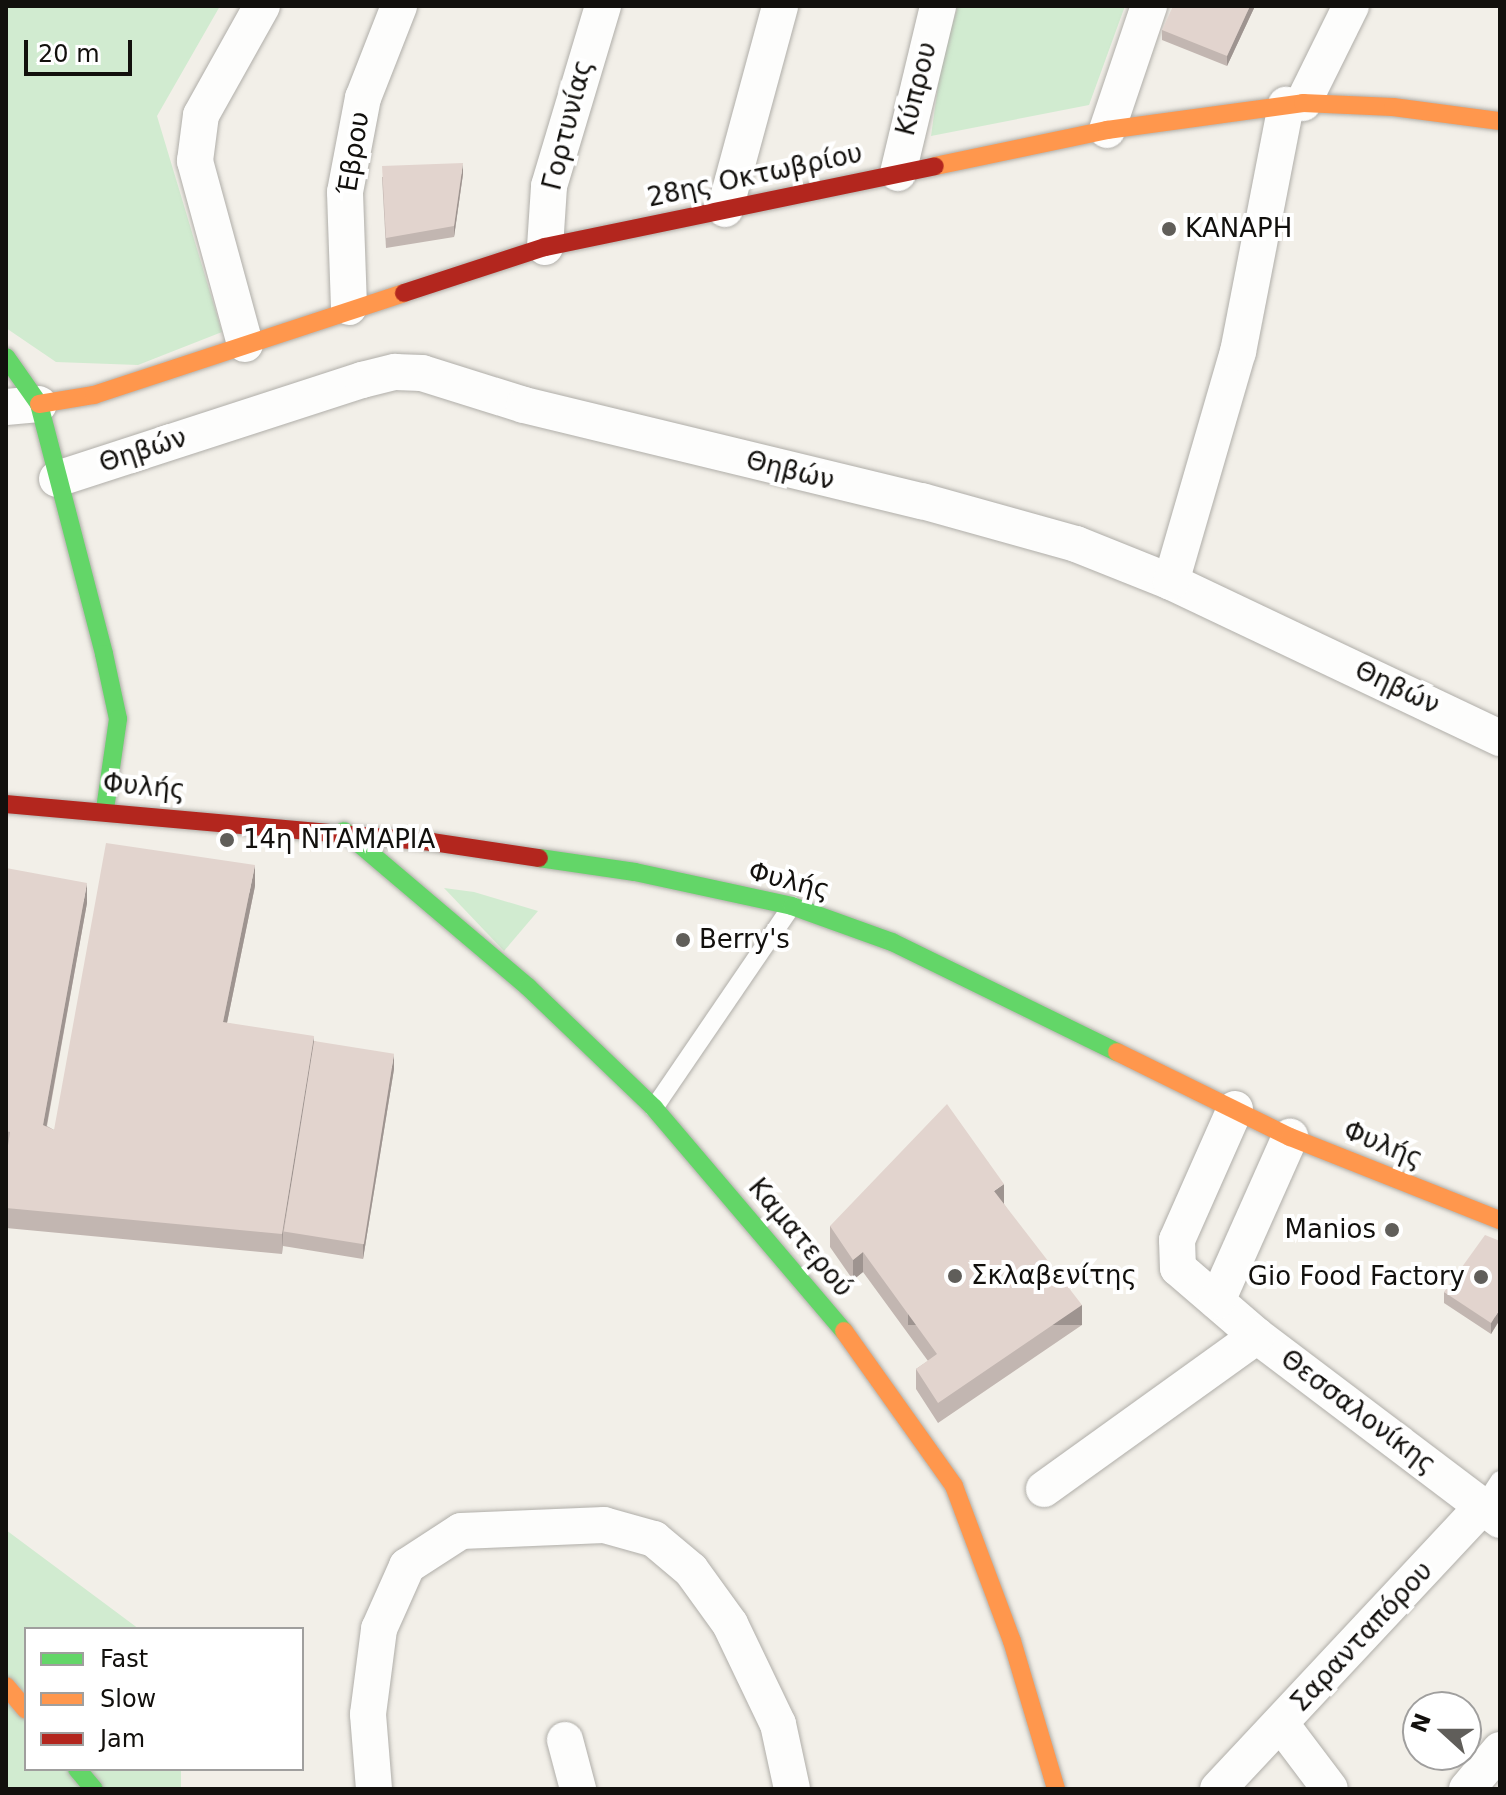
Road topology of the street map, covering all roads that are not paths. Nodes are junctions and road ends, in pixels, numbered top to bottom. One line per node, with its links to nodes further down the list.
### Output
1 (262, 6): 15 (street)
2 (399, 6): 14 (street, Έβρου)
3 (603, 6): 13 (street, Γορτυνίας)
4 (780, 6): 12 (street)
5 (938, 6): 11 (street, Κύπρου)
6 (1149, 6): 10 (street)
7 (1351, 6): 8 (street)
8 (1294, 104): 9 (street, 28ης Οκτωβρίου); 10 (street, 28ης Οκτωβρίου); 19 (street)
9 (1495, 111)
10 (1107, 130): 11 (street, 28ης Οκτωβρίου)
11 (898, 173): 12 (street, 28ης Οκτωβρίου)
12 (725, 209): 13 (street, 28ης Οκτωβρίου)
13 (545, 247): 14 (street, 28ης Οκτωβρίου)
14 (349, 307): 15 (street, 28ης Οκτωβρίου)
15 (245, 344): 17 (street, 28ης Οκτωβρίου)
16 (6, 357): 17 (street)
17 (22, 406): 18 (street)
18 (57, 479): 19 (street, Θηβών); 22 (street)
19 (1171, 582): 20 (street, Θηβών)
20 (1500, 738)
21 (6, 804): 22 (street, Φυλής)
22 (105, 809): 23 (street, Φυλής)
23 (344, 831): 24 (street, Φυλής); 25 (street, Καματερού)
24 (792, 906): 25 (lane); 26 (street, Φυλής)
25 (654, 1108): 43 (street, Καματερού)
26 (1235, 1109): 27 (street, Φυλής); 29 (street, Θεσσαλονίκης)
27 (1290, 1137): 28 (street, Φυλής); 29 (street)
28 (1500, 1220)
29 (1217, 1301): 30 (street, Θεσσαλονίκης)
30 (1257, 1336): 31 (street); 32 (street, Θεσσαλονίκης)
31 (1044, 1489)
32 (1494, 1502): 35 (street, Σαρανταπόρου)
33 (6, 1686): 34 (street)
34 (24, 1708)
35 (1281, 1724): 44 (street, Σαρανταπόρου); 45 (street)
36 (565, 1740): 41 (street)
37 (1500, 1750): 46 (street)
38 (79, 1771): 39 (street)
39 (94, 1789)
40 (374, 1789): 42 (street)
41 (578, 1789)
42 (792, 1789)
43 (1056, 1789)
44 (1218, 1789)
45 (1330, 1789)
46 (1467, 1789)

